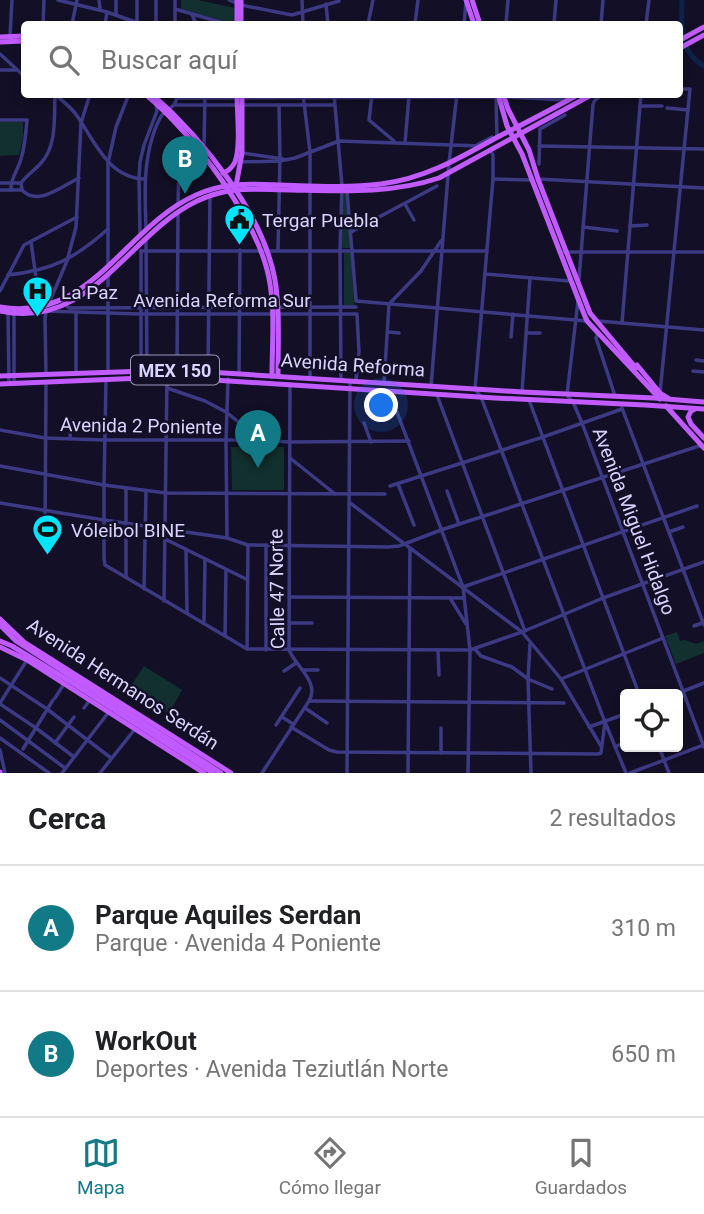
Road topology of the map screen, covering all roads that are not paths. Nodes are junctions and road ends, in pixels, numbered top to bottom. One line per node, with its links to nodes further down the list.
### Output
1 (12, 0): 52 (street)
2 (44, 0): 29 (street)
3 (58, 0): 20 (street)
4 (99, 0): 23 (street)
5 (116, 0): 28 (street)
6 (137, 0): 33 (street)
7 (156, 0): 34 (street)
8 (175, 0): 24 (street)
9 (229, 0): 21 (street)
10 (302, 0): 26 (street)
11 (373, 0): 41 (street)
12 (418, 0): 42 (street)
13 (466, 0): 43 (street); 44 (main road)
14 (472, 0): 45 (main road)
15 (508, 0): 46 (street)
16 (556, 0): 47 (street)
17 (603, 0): 48 (street)
18 (649, 0): 49 (street)
19 (338, 1): 22 (street)
20 (77, 2): 23 (street); 30 (street)
21 (239, 2): 26 (street); 38 (main road)
22 (326, 4): 26 (street); 40 (street)
23 (100, 9): 25 (street)
24 (175, 9): 27 (street); 35 (street)
25 (107, 12): 28 (street); 31 (street)
26 (302, 12): 39 (street)
27 (192, 14): 36 (street); 37 (street)
28 (116, 15): 32 (street)
29 (43, 21)
30 (73, 21)
31 (106, 21)
32 (131, 21)
33 (138, 21)
34 (156, 21)
35 (175, 21)
36 (195, 21)
37 (216, 21)
38 (239, 21)
39 (303, 21)
40 (328, 21)
41 (369, 21)
42 (415, 21)
43 (464, 21)
44 (473, 21)
45 (479, 21)
46 (506, 21)
47 (554, 21)
48 (601, 21)
49 (646, 21)
50 (704, 27): 54 (main road)
51 (704, 35): 54 (main road)
52 (10, 36): 53 (main road); 55 (main road)
53 (21, 36)
54 (692, 38): 56 (main road); 58 (main road)
55 (0, 39): 57 (main road)
56 (683, 40)
57 (21, 41)
58 (683, 46)
59 (0, 54): 61 (street)
60 (0, 70): 61 (street)
61 (16, 70): 62 (street)
62 (21, 74)
63 (683, 89): 93 (street)
64 (55, 98): 133 (street)
65 (59, 98): 97 (street)
66 (89, 98): 97 (street)
67 (127, 98): 117 (street)
68 (155, 98): 98 (street)
69 (156, 98): 94 (main road)
70 (177, 98): 86 (street)
71 (205, 98): 87 (street)
72 (273, 98): 88 (street)
73 (303, 98): 90 (street)
74 (334, 98): 91 (street)
75 (371, 98): 102 (street)
76 (409, 98): 103 (street)
77 (457, 98): 104 (street)
78 (501, 98): 129 (main road)
79 (501, 98): 100 (street)
80 (502, 98): 129 (main road)
81 (568, 98): 100 (main road)
82 (592, 98): 114 (main road)
83 (594, 98): 109 (street)
84 (641, 98): 92 (street)
85 (240, 99): 87 (street); 88 (street); 112 (main road)
86 (175, 105): 87 (street); 94 (street)
87 (205, 105): 107 (street)
88 (273, 105): 89 (street)
89 (279, 105): 90 (street); 115 (street)
90 (304, 105): 91 (street); 113 (street)
91 (335, 105): 101 (street)
92 (640, 106): 93 (street); 108 (street)
93 (688, 110): 110 (street)
94 (167, 111): 98 (street); 99 (main road); 107 (main road)
95 (565, 115): 105 (street)
96 (0, 120): 132 (street)
97 (81, 123): 117 (street); 124 (street)
98 (151, 132): 126 (street); 127 (street)
99 (188, 136): 123 (main road); 150 (street)
100 (497, 136): 106 (main road)
101 (339, 141): 102 (street); 113 (street); 143 (street)
102 (396, 143): 103 (street)
103 (405, 143): 104 (street)
104 (451, 144): 106 (street); 118 (street)
105 (539, 145): 109 (street); 119 (street)
106 (479, 146): 118 (main road)
107 (204, 147): 123 (main road)
108 (636, 147): 109 (street); 110 (street); 135 (street)
109 (590, 148): 130 (street)
110 (685, 148): 111 (street); 141 (street)
111 (704, 149)
112 (240, 152): 115 (street); 116 (main road); 123 (main road)
113 (310, 152): 115 (street); 140 (street)
114 (492, 153): 122 (main road); 128 (street)
115 (282, 160): 116 (street); 138 (street)
116 (241, 162): 121 (main road)
117 (108, 163): 126 (street); 156 (street)
118 (449, 163): 120 (main road); 122 (street)
119 (540, 164)
120 (435, 169): 125 (street); 143 (main road)
121 (239, 172): 134 (main road); 136 (main road)
122 (448, 173): 125 (main road); 139 (street)
123 (221, 175): 136 (main road); 147 (main road)
124 (79, 178): 146 (street); 151 (street)
125 (439, 178): 137 (street); 143 (main road)
126 (139, 179): 127 (street); 161 (street)
127 (145, 179): 161 (street)
128 (493, 179): 129 (street); 172 (street)
129 (535, 179): 130 (street); 174 (main road)
130 (587, 182): 135 (street); 155 (street)
131 (0, 183): 132 (street)
132 (10, 183): 133 (street); 145 (street)
133 (21, 183): 146 (street)
134 (245, 184): 136 (main road); 138 (main road)
135 (633, 185): 141 (street); 154 (street)
136 (231, 186): 138 (main road); 147 (main road); 148 (main road); 168 (main road)
137 (437, 186): 139 (street); 149 (street)
138 (279, 187): 140 (main road); 165 (street)
139 (447, 187): 159 (street)
140 (311, 188): 143 (main road); 166 (street)
141 (681, 188): 142 (street); 176 (street)
142 (704, 188)
143 (344, 189): 158 (street); 169 (street)
144 (0, 190): 145 (street)
145 (11, 190): 146 (street)
146 (22, 190)
147 (213, 192): 148 (main road); 150 (main road); 163 (street)
148 (234, 200): 168 (main road)
149 (405, 203): 152 (street); 158 (street)
150 (178, 208): 161 (main road); 162 (street)
151 (77, 217): 160 (street); 178 (street)
152 (414, 220)
153 (647, 225): 154 (street)
154 (630, 226): 173 (street)
155 (583, 227): 157 (street); 175 (street)
156 (108, 229): 178 (street); 179 (street)
157 (617, 231)
158 (351, 232): 170 (street)
159 (443, 238): 167 (street); 171 (street)
160 (31, 242): 180 (street); 182 (street)
161 (143, 242): 162 (street); 179 (main road); 183 (main road); 203 (street)
162 (178, 250): 163 (street); 197 (street)
163 (209, 250): 164 (street); 198 (street)
164 (240, 250): 168 (street); 199 (street)
165 (278, 250): 166 (street); 168 (street)
166 (310, 250): 169 (street); 193 (street)
167 (435, 250): 170 (street); 171 (street); 191 (street)
168 (264, 251): 204 (main road)
169 (340, 251): 170 (street); 194 (street)
170 (352, 251): 188 (street)
171 (442, 251): 172 (street); 200 (street)
172 (487, 251): 181 (street)
173 (628, 251): 175 (street); 176 (street); 219 (street)
174 (562, 252): 175 (street); 185 (main road); 186 (main road)
175 (582, 252): 186 (street)
176 (675, 252): 177 (street); 220 (street)
177 (704, 252)
178 (67, 261): 180 (street); 196 (street)
179 (108, 268): 183 (street); 196 (main road)
180 (34, 272): 182 (street); 192 (street)
181 (485, 274): 184 (street); 205 (street)
182 (8, 275): 187 (street)
183 (108, 275): 190 (main road); 202 (street)
184 (530, 278): 185 (street); 215 (street)
185 (570, 281): 189 (main road)
186 (578, 285): 217 (main road)
187 (0, 291)
188 (356, 301): 191 (street); 195 (street)
189 (578, 301): 216 (street); 218 (main road)
190 (64, 304): 196 (main road); 202 (street, Avenida Reforma Sur)
191 (389, 304): 200 (street); 222 (street)
192 (40, 307): 196 (main road); 201 (main road)
193 (310, 307): 194 (street, Avenida Reforma Sur); 204 (street, Avenida Reforma Sur); 211 (street)
194 (341, 307): 195 (street, Avenida Reforma Sur); 212 (street)
195 (356, 307): 213 (street)
196 (47, 308): 206 (main road); 207 (street, Avenida Reforma Sur); 239 (street)
197 (178, 308): 198 (street, Avenida Reforma Sur); 203 (street, Avenida Reforma Sur); 208 (street)
198 (209, 308): 199 (street, Avenida Reforma Sur); 209 (street)
199 (239, 308): 204 (street, Avenida Reforma Sur); 210 (street)
200 (437, 308): 205 (street); 254 (street)
201 (0, 309): 206 (main road)
202 (108, 310): 203 (street, Avenida Reforma Sur); 207 (street, Avenida Reforma Sur); 235 (street)
203 (143, 311): 208 (street, Avenida Reforma Sur); 231 (street)
204 (275, 311): 210 (street, Avenida Reforma Sur); 211 (street, Avenida Reforma Sur); 246 (main road)
205 (482, 312): 214 (street); 257 (street)
206 (11, 313): 247 (street)
207 (76, 313): 237 (street)
208 (177, 314): 209 (street, Avenida Reforma Sur); 232 (street)
209 (209, 314): 210 (street, Avenida Reforma Sur); 233 (street)
210 (240, 314): 238 (street)
211 (310, 314): 212 (street, Avenida Reforma Sur); 243 (street)
212 (341, 314): 213 (street, Avenida Reforma Sur); 248 (street)
213 (356, 314): 249 (street)
214 (513, 314): 215 (street); 227 (street)
215 (528, 316): 216 (street); 223 (street)
216 (575, 320): 218 (street); 262 (street)
217 (595, 320): 219 (street); 228 (main road)
218 (587, 321): 226 (main road)
219 (622, 323): 220 (street)
220 (667, 327): 221 (street); 261 (street)
221 (704, 330)
222 (388, 332): 224 (street); 253 (street)
223 (527, 332): 225 (street); 259 (street)
224 (400, 333)
225 (540, 333)
226 (598, 333): 228 (main road); 263 (street)
227 (511, 337)
228 (624, 357): 261 (main road); 265 (main road); 290 (main road)
229 (696, 360): 230 (street)
230 (704, 361)
231 (144, 370): 232 (main road, Avenida Reforma / MEX 150); 235 (main road, Avenida Reforma / MEX 150); 242 (street)
232 (177, 370): 233 (main road, Avenida Reforma / MEX 150)
233 (208, 371): 238 (main road, Avenida Reforma / MEX 150)
234 (693, 371): 236 (street)
235 (108, 372): 237 (main road, Avenida Reforma / MEX 150)
236 (704, 372)
237 (76, 373): 239 (main road, Avenida Reforma / MEX 150)
238 (239, 373): 246 (main road, Avenida Reforma / MEX 150)
239 (46, 374): 247 (main road, Avenida Reforma / MEX 150)
240 (0, 376): 247 (main road, Avenida Reforma / MEX 150)
241 (167, 377): 242 (main road, Avenida Reforma / MEX 150); 245 (main road, Avenida Reforma / MEX 150); 255 (street)
242 (144, 378): 244 (main road, Avenida Reforma / MEX 150)
243 (310, 378): 246 (main road, Avenida Reforma / MEX 150); 248 (main road, Avenida Reforma / MEX 150)
244 (106, 379): 250 (main road, Avenida Reforma / MEX 150); 282 (street)
245 (228, 379): 246 (main road, Avenida Reforma / MEX 150); 274 (street)
246 (275, 379): 252 (main road, Avenida Reforma / MEX 150)
247 (12, 380): 250 (main road, Avenida Reforma / MEX 150); 251 (main road, Avenida Reforma / MEX 150)
248 (341, 380): 249 (main road, Avenida Reforma / MEX 150)
249 (353, 381): 253 (main road, Avenida Reforma / MEX 150); 256 (street)
250 (46, 382): 279 (street)
251 (0, 384)
252 (290, 384): 256 (main road, Avenida Reforma / MEX 150); 287 (street, Calle 47 Norte)
253 (384, 384): 254 (main road, Avenida Reforma / MEX 150)
254 (430, 387): 257 (main road, Avenida Reforma / MEX 150)
255 (167, 388): 274 (street); 284 (street)
256 (350, 389): 258 (main road, Avenida Reforma / MEX 150); 288 (street)
257 (475, 389): 259 (main road, Avenida Reforma / MEX 150); 264 (street)
258 (389, 391): 260 (main road, Avenida Reforma / MEX 150); 286 (street)
259 (522, 392): 262 (main road, Avenida Reforma / MEX 150)
260 (436, 393): 264 (main road, Avenida Reforma / MEX 150); 293 (street)
261 (660, 393): 266 (main road)
262 (567, 395): 263 (main road, Avenida Reforma / MEX 150); 268 (street, Avenida Miguel Hidalgo)
263 (615, 396): 265 (main road, Avenida Reforma / MEX 150)
264 (481, 397): 267 (main road, Avenida Reforma / MEX 150); 291 (street)
265 (654, 398): 266 (main road, Avenida Reforma / MEX 150)
266 (668, 398): 269 (main road, Avenida Reforma / MEX 150)
267 (529, 400): 268 (main road, Avenida Reforma / MEX 150); 280 (street)
268 (573, 402): 270 (main road, Avenida Reforma / MEX 150); 277 (street, Avenida Miguel Hidalgo)
269 (704, 402)
270 (622, 406): 271 (main road, Avenida Reforma / MEX 150); 277 (street); 294 (street)
271 (661, 406): 272 (main road, Avenida Reforma / MEX 150); 290 (main road)
272 (696, 408): 273 (main road, Avenida Reforma / MEX 150); 290 (main road)
273 (704, 409)
274 (226, 412): 283 (street); 285 (street)
275 (71, 420): 281 (street)
276 (364, 423): 289 (street)
277 (582, 423): 280 (street); 298 (street, Avenida Miguel Hidalgo)
278 (0, 430): 279 (street, Avenida 2 Poniente)
279 (45, 438): 281 (street, Avenida 2 Poniente); 296 (street)
280 (543, 438): 291 (street); 304 (street)
281 (70, 439): 282 (street, Avenida 2 Poniente)
282 (104, 440): 284 (street, Avenida 2 Poniente); 300 (street)
283 (261, 440): 285 (street, Avenida 2 Poniente); 287 (street, Avenida 2 Poniente)
284 (166, 441): 285 (street, Avenida 2 Poniente); 306 (street)
285 (226, 441): 307 (street)
286 (408, 441): 289 (street, Avenida 2 Poniente); 297 (street)
287 (289, 442): 288 (street, Avenida 2 Poniente); 292 (street, Calle 47 Norte)
288 (349, 442): 289 (street, Avenida 2 Poniente); 310 (street)
289 (371, 442)
290 (703, 445): 294 (street)
291 (502, 450): 293 (street); 314 (street)
292 (290, 458): 308 (street, Calle 47 Norte); 309 (street)
293 (462, 463): 297 (street); 317 (street)
294 (643, 464): 298 (street); 318 (street)
295 (0, 466): 296 (street)
296 (45, 474): 300 (street); 316 (street)
297 (421, 476): 299 (street); 326 (street)
298 (602, 478): 304 (street); 327 (street, Avenida Miguel Hidalgo)
299 (398, 484): 301 (street); 322 (street)
300 (104, 485): 302 (street); 319 (street)
301 (390, 486)
302 (126, 488): 305 (street); 320 (street)
303 (447, 491): 321 (street)
304 (563, 491): 314 (street); 337 (street)
305 (146, 492): 306 (street); 323 (street)
306 (166, 494): 307 (street); 325 (street)
307 (227, 494): 308 (street); 330 (street)
308 (290, 494): 309 (street); 335 (street, Calle 47 Norte)
309 (336, 494): 310 (street)
310 (349, 494): 311 (street); 313 (street)
311 (385, 494)
312 (0, 503): 316 (street)
313 (350, 503): 332 (street); 336 (street)
314 (523, 503): 317 (street); 341 (street)
315 (697, 506): 318 (street)
316 (45, 510): 319 (street); 329 (street)
317 (482, 517): 321 (street); 345 (street)
318 (664, 518): 327 (street); 328 (street)
319 (104, 520): 320 (street); 346 (street)
320 (126, 524): 323 (street); 346 (street)
321 (459, 524): 326 (street)
322 (414, 525)
323 (145, 527): 325 (street); 350 (street)
324 (683, 527): 328 (street)
325 (165, 530): 330 (street); 331 (street)
326 (441, 530): 332 (street); 349 (street)
327 (623, 532): 337 (street); 348 (street, Avenida Miguel Hidalgo)
328 (669, 532): 343 (street)
329 (45, 538)
330 (227, 538): 333 (street)
331 (165, 539): 339 (street); 357 (street)
332 (404, 544): 336 (street); 338 (street)
333 (248, 545): 334 (street); 347 (street)
334 (266, 545): 335 (street); 376 (street)
335 (289, 546): 336 (street); 351 (street, Calle 47 Norte)
336 (349, 546): 353 (street)
337 (583, 546): 341 (street); 356 (street)
338 (410, 548): 349 (street); 354 (street)
339 (186, 549): 340 (street); 358 (street)
340 (205, 559): 344 (street); 360 (street)
341 (543, 559): 345 (street); 359 (street)
342 (704, 562): 343 (street)
343 (683, 569): 348 (street); 363 (street)
344 (226, 570): 347 (street); 369 (street)
345 (502, 572): 349 (street); 367 (street)
346 (126, 578): 350 (street)
347 (246, 579): 374 (street)
348 (643, 584): 356 (street); 370 (street, Avenida Miguel Hidalgo)
349 (463, 587): 355 (street); 367 (street)
350 (144, 589): 357 (street)
351 (289, 597): 353 (street); 361 (street, Calle 47 Norte)
352 (450, 597): 354 (street); 355 (street); 365 (street)
353 (349, 598): 354 (street); 378 (street)
354 (410, 598): 379 (street)
355 (464, 598): 365 (street)
356 (603, 598): 359 (street); 382 (street)
357 (164, 601): 358 (street)
358 (187, 614): 369 (street)
359 (564, 614): 367 (street); 385 (street)
360 (204, 621)
361 (289, 623): 362 (street); 377 (street, Calle 47 Norte)
362 (312, 623)
363 (704, 623): 366 (street)
364 (0, 624): 368 (main road); 446 (main road); 449 (main road, Avenida Hermanos Serdán)
365 (468, 626): 381 (street)
366 (694, 626)
367 (523, 632): 372 (street); 375 (street)
368 (0, 635)
369 (225, 636): 374 (street)
370 (663, 638): 382 (street); 398 (street, Avenida Miguel Hidalgo)
371 (0, 641): 399 (main road)
372 (530, 642): 391 (street); 392 (street)
373 (0, 647): 383 (main road, Avenida Hermanos Serdán)
374 (247, 649): 376 (street)
375 (475, 649): 381 (street); 391 (street)
376 (266, 650): 377 (street)
377 (289, 650): 378 (street); 384 (street, Calle 47 Norte)
378 (348, 650): 379 (street); 404 (street)
379 (409, 650): 380 (street); 405 (street)
380 (438, 650): 381 (street); 389 (street)
381 (470, 650): 406 (street)
382 (624, 653): 385 (street); 397 (street)
383 (27, 660): 394 (main road, Avenida Hermanos Serdán); 395 (street)
384 (296, 663): 386 (street, Calle 47 Norte); 388 (street)
385 (585, 669): 392 (street); 420 (street)
386 (302, 670): 387 (street); 403 (street, Calle 47 Norte)
387 (318, 670)
388 (284, 671)
389 (439, 675)
390 (0, 678): 395 (street)
391 (528, 678): 400 (street); 409 (street)
392 (561, 679): 426 (street)
393 (704, 683): 401 (street)
394 (64, 684): 402 (main road, Avenida Hermanos Serdán); 413 (street)
395 (11, 685): 407 (street); 413 (street)
396 (300, 688): 418 (street)
397 (637, 689)
398 (682, 689)
399 (84, 690): 402 (main road); 408 (main road)
400 (552, 690)
401 (683, 692): 435 (street, Avenida Miguel Hidalgo)
402 (88, 700): 411 (street); 414 (main road, Avenida Hermanos Serdán)
403 (309, 701): 404 (street); 412 (street)
404 (348, 702): 405 (street); 439 (street)
405 (409, 702): 406 (street); 441 (street)
406 (469, 702): 409 (street); 443 (street)
407 (0, 703): 427 (street)
408 (103, 703): 417 (main road); 424 (main road)
409 (529, 703): 410 (street); 444 (street)
410 (564, 703)
411 (84, 708)
412 (305, 708): 421 (street); 423 (street)
413 (47, 709): 422 (street); 427 (street)
414 (108, 713): 417 (main road, Avenida Hermanos Serdán); 431 (street)
415 (620, 716): 420 (street)
416 (74, 717): 422 (street)
417 (115, 717): 424 (main road, Avenida Hermanos Serdán)
418 (282, 717): 423 (street); 425 (street)
419 (0, 720): 430 (street)
420 (605, 722): 426 (street); 434 (street); 436 (street)
421 (327, 723)
422 (68, 725): 431 (street); 432 (street)
423 (292, 725): 439 (street); 460 (street)
424 (135, 726): 445 (main road, Avenida Hermanos Serdán); 446 (main road); 448 (street)
425 (276, 726)
426 (589, 727): 434 (street)
427 (36, 728): 430 (street); 432 (street)
428 (441, 728): 442 (street)
429 (0, 738): 453 (street)
430 (28, 740): 437 (street); 451 (street)
431 (87, 740): 447 (street); 448 (street)
432 (55, 743): 447 (street)
433 (620, 744): 436 (street)
434 (601, 746): 444 (street)
435 (704, 746): 450 (street)
436 (615, 747): 465 (street)
437 (23, 749)
438 (0, 750): 452 (street)
439 (348, 752): 441 (street); 461 (street)
440 (661, 752): 450 (street)
441 (408, 753): 442 (street); 462 (street)
442 (441, 753): 443 (street)
443 (468, 753): 444 (street); 463 (street)
444 (531, 754): 464 (street)
445 (179, 756): 446 (main road); 456 (main road, Avenida Hermanos Serdán)
446 (191, 756): 449 (main road); 457 (main road); 458 (main road)
447 (74, 757): 451 (street)
448 (111, 758): 455 (street)
449 (209, 759): 459 (main road, Avenida Hermanos Serdán)
450 (664, 760): 465 (street); 466 (street)
451 (65, 768): 454 (street)
452 (2, 773)
453 (48, 773)
454 (62, 773)
455 (100, 773)
456 (204, 773)
457 (213, 773)
458 (221, 773)
459 (231, 773)
460 (262, 773)
461 (347, 773)
462 (408, 773)
463 (468, 773)
464 (531, 773)
465 (628, 773)
466 (669, 773)

